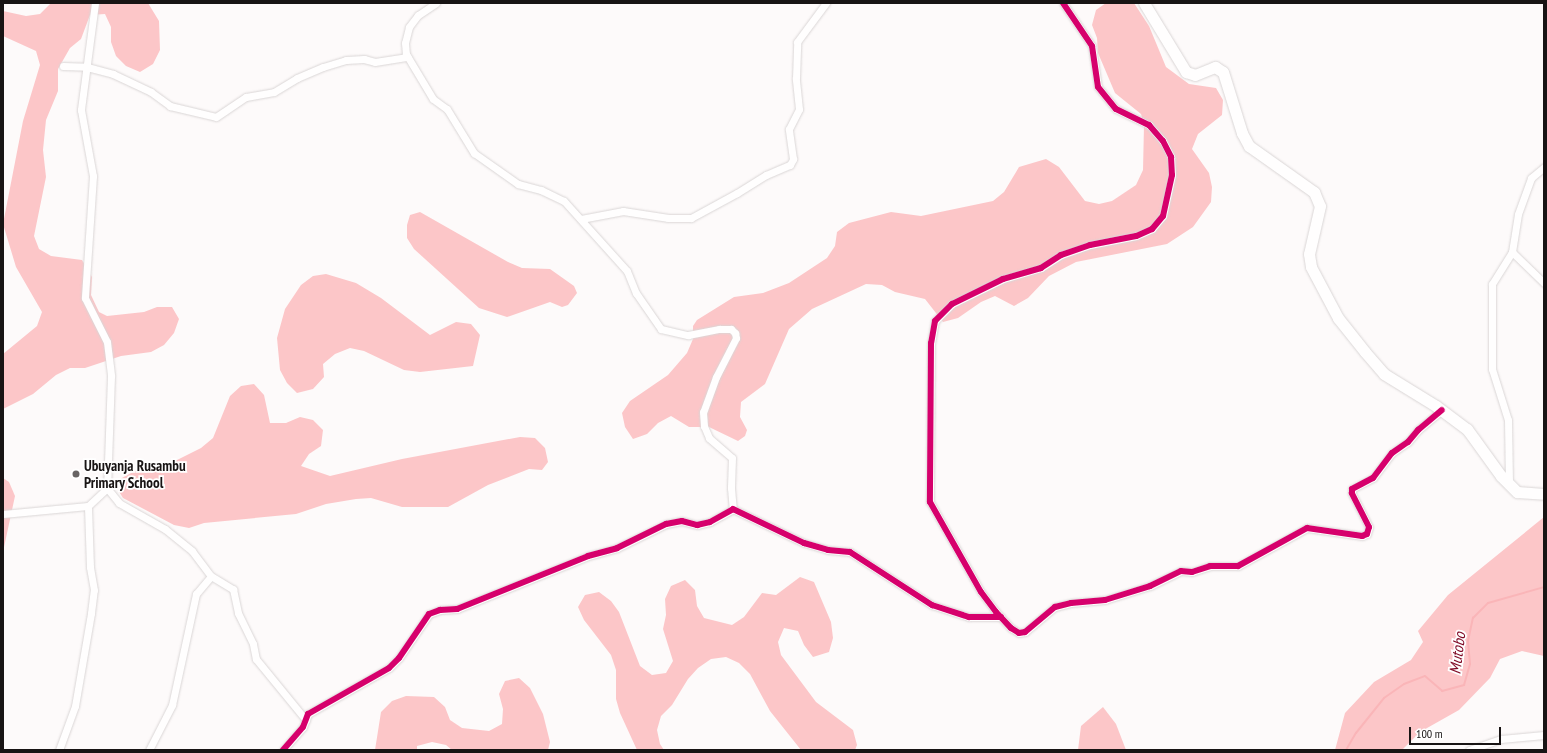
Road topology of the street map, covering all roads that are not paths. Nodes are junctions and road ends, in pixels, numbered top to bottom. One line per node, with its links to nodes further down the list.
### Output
1 (95, 3): 8 (street)
2 (436, 3): 6 (street)
3 (826, 3): 10 (street)
4 (1063, 3): 21 (street)
5 (1144, 3): 13 (main road)
6 (408, 57): 8 (street); 10 (street)
7 (63, 66): 8 (street)
8 (87, 67): 15 (street)
9 (1544, 167): 11 (street)
10 (582, 219): 18 (street)
11 (1512, 252): 12 (street); 14 (street)
12 (1544, 283)
13 (1442, 410): 14 (main road); 21 (street)
14 (1509, 485): 16 (main road)
15 (107, 488): 17 (street); 20 (street)
16 (1544, 494)
17 (88, 506): 19 (street); 24 (street)
18 (734, 509): 21 (street); 22 (street)
19 (3, 514)
20 (211, 576): 22 (street); 25 (street)
21 (1001, 617)
22 (306, 720): 26 (street)
23 (1544, 735): 27 (street)
24 (59, 750)
25 (149, 750)
26 (283, 750)
27 (1469, 750)

